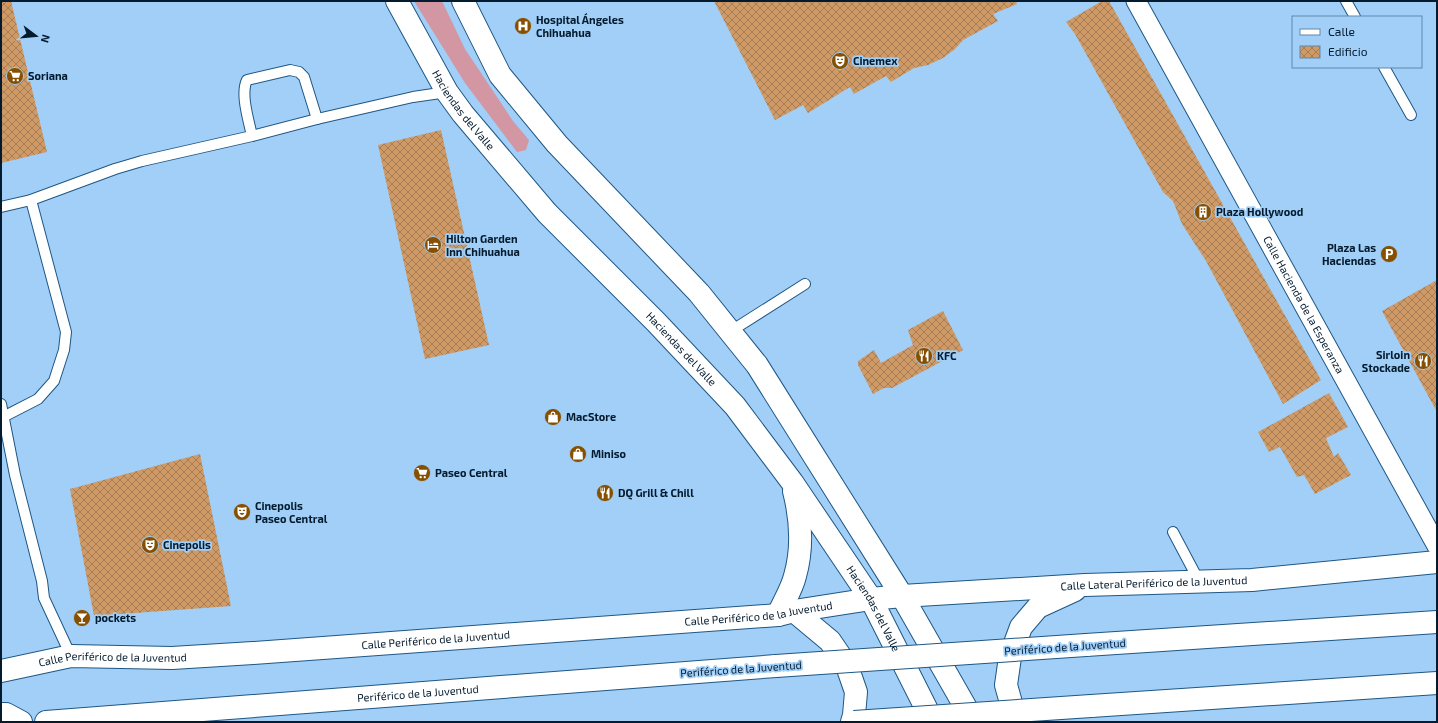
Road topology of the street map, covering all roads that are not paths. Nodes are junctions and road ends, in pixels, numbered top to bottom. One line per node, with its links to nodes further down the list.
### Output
1 (397, 1): 7 (main road, Haciendas del Valle)
2 (463, 1): 14 (main road)
3 (1136, 1): 21 (street, Calle Hacienda de la Esperanza)
4 (1346, 1): 5 (lane)
5 (1354, 16)
6 (1385, 68): 8 (lane)
7 (447, 92): 9 (lane); 17 (main road, Haciendas del Valle)
8 (1411, 115)
9 (317, 119): 10 (lane); 10 (lane)
10 (252, 136): 11 (lane)
11 (31, 200): 12 (lane); 16 (lane)
12 (1, 207)
13 (805, 284): 14 (lane)
14 (731, 331): 18 (main road)
15 (1, 404): 16 (lane)
16 (2, 418): 29 (lane)
17 (792, 482): 19 (main road, Haciendas del Valle); 27 (main road)
18 (842, 502): 19 (main road); 25 (main road)
19 (818, 519): 26 (main road, Haciendas del Valle)
20 (1173, 532): 23 (lane)
21 (1437, 546)
22 (1437, 562): 23 (main road, Calle Lateral Periférico de la Juventud)
23 (1199, 582): 24 (main road, Calle Lateral Periférico de la Juventud)
24 (1085, 585): 25 (main road, Calle Lateral Periférico de la Juventud); 38 (main road)
25 (902, 596): 26 (main road, Calle Lateral Periférico de la Juventud); 37 (main road)
26 (871, 599): 27 (main road, Calle Periférico de la Juventud); 36 (main road, Haciendas del Valle)
27 (786, 613): 29 (main road, Calle Periférico de la Juventud); 35 (main road)
28 (1437, 622): 34 (main road, Periférico de la Juventud, bridge)
29 (71, 656): 30 (main road, Calle Periférico de la Juventud)
30 (1, 671)
31 (1437, 683): 35 (main road, bridge)
32 (1, 714): 33 (main road)
33 (21, 722)
34 (46, 722)
35 (853, 722)
36 (933, 722)
37 (974, 722)
38 (1026, 722)

